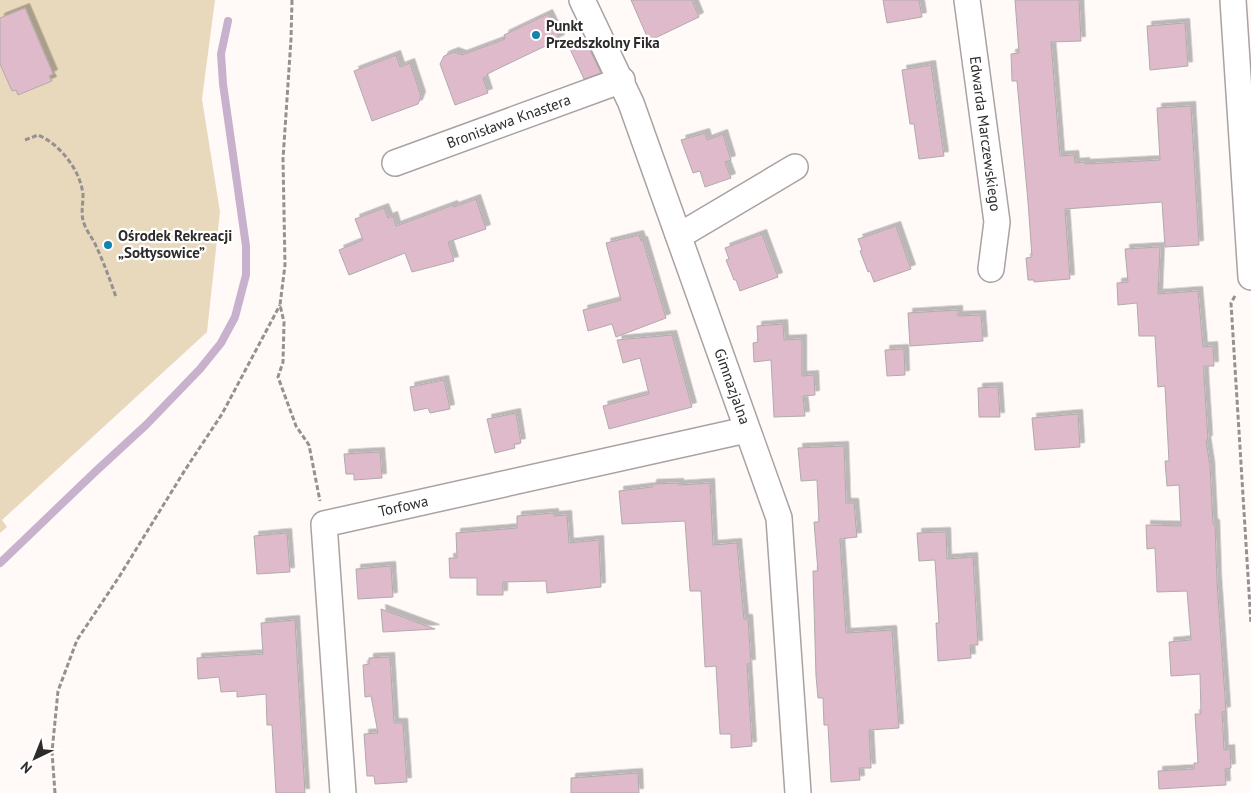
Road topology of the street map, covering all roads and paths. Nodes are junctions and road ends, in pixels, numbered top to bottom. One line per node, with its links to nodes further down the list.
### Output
1 (292, 0): 13 (path)
2 (582, 0): 5 (street, Gimnazjalna)
3 (967, 0): 10 (street, Edwarda Marczewskiego)
4 (1233, 0): 11 (street)
5 (622, 80): 7 (street, Bronisława Knastera); 9 (street, Gimnazjalna)
6 (26, 140): 12 (path)
7 (395, 163)
8 (795, 166): 9 (street)
9 (678, 234): 14 (street, Gimnazjalna)
10 (991, 269)
11 (1244, 284): 16 (path)
12 (116, 297)
13 (280, 305): 15 (path); 17 (path)
14 (746, 430): 15 (street, Torfowa); 19 (street, Gimnazjalna)
15 (324, 524): 18 (street)
16 (1251, 624)
17 (55, 793)
18 (343, 793)
19 (798, 793)

